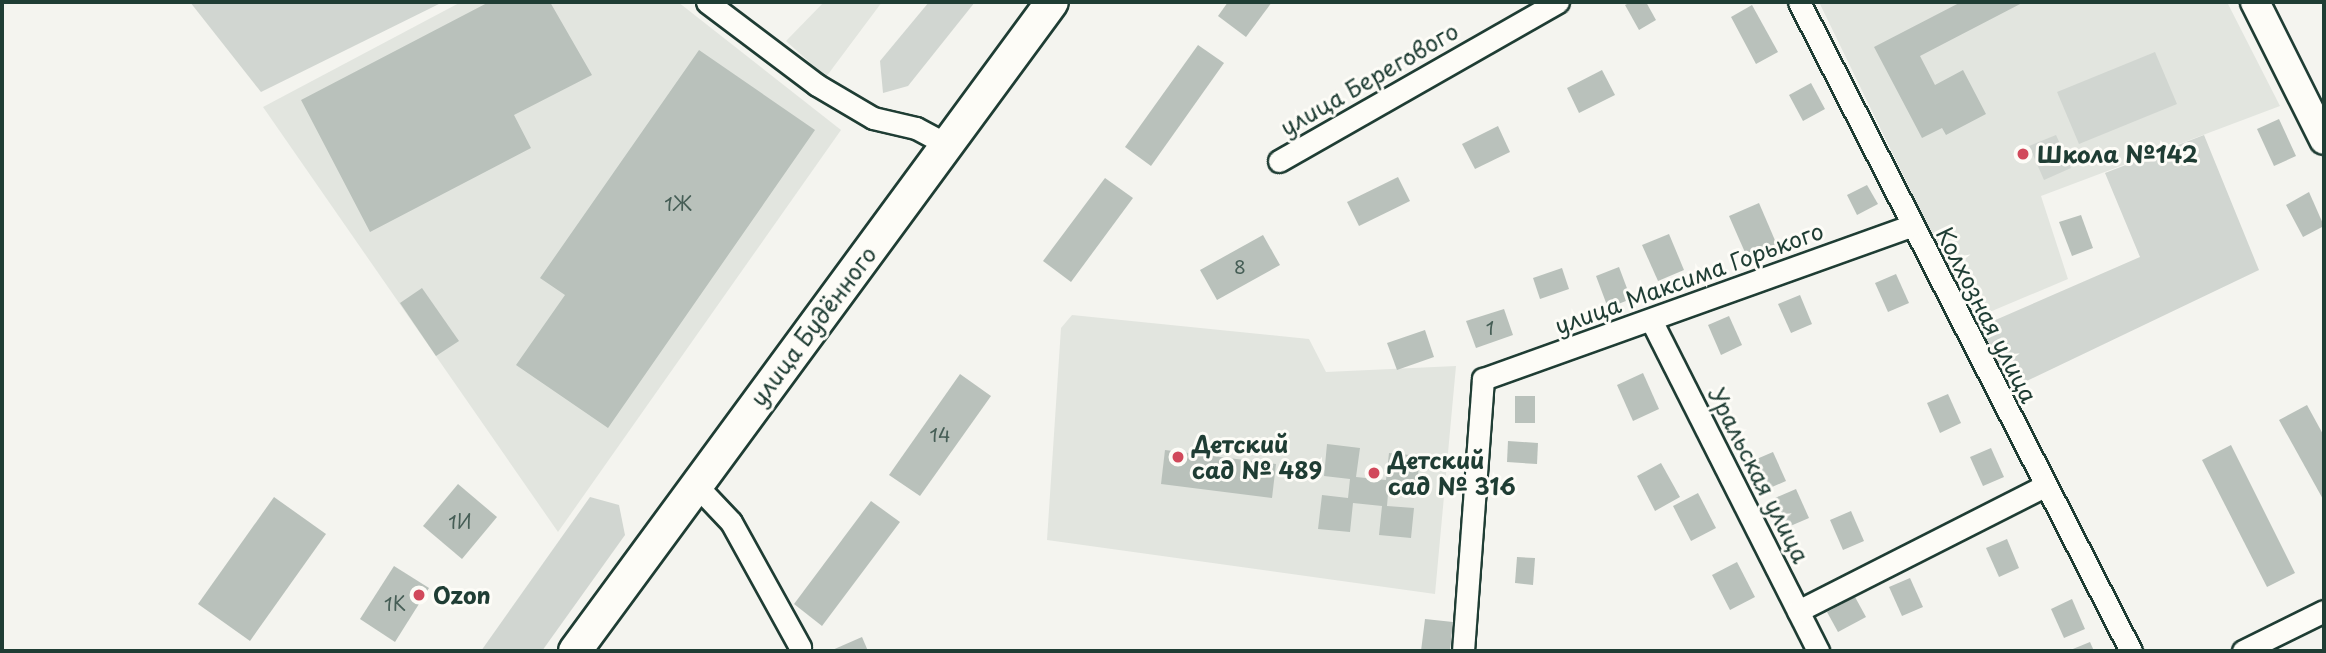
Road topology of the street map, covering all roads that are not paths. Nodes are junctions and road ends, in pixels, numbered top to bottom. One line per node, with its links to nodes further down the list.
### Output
1 (707, 2): 7 (street)
2 (1052, 2): 7 (main road, улица Будённого)
3 (1558, 2): 8 (street, улица Берегового)
4 (1799, 2): 9 (street, Колхозная улица)
5 (2255, 2): 6 (street)
6 (2324, 140)
7 (948, 145): 11 (main road, улица Будённого)
8 (1279, 161)
9 (1912, 225): 10 (street, улица Максима Горького); 12 (street, Колхозная улица)
10 (1652, 322): 13 (street, Уральская улица); 17 (street, улица Максима Горького)
11 (695, 484): 15 (street); 16 (main road, улица Будённого)
12 (2044, 486): 13 (street); 19 (street, Колхозная улица)
13 (1798, 611): 18 (street, Уральская улица)
14 (2324, 611): 20 (street)
15 (800, 647)
16 (575, 651)
17 (1463, 651)
18 (1818, 651)
19 (2131, 651)
20 (2243, 651)

